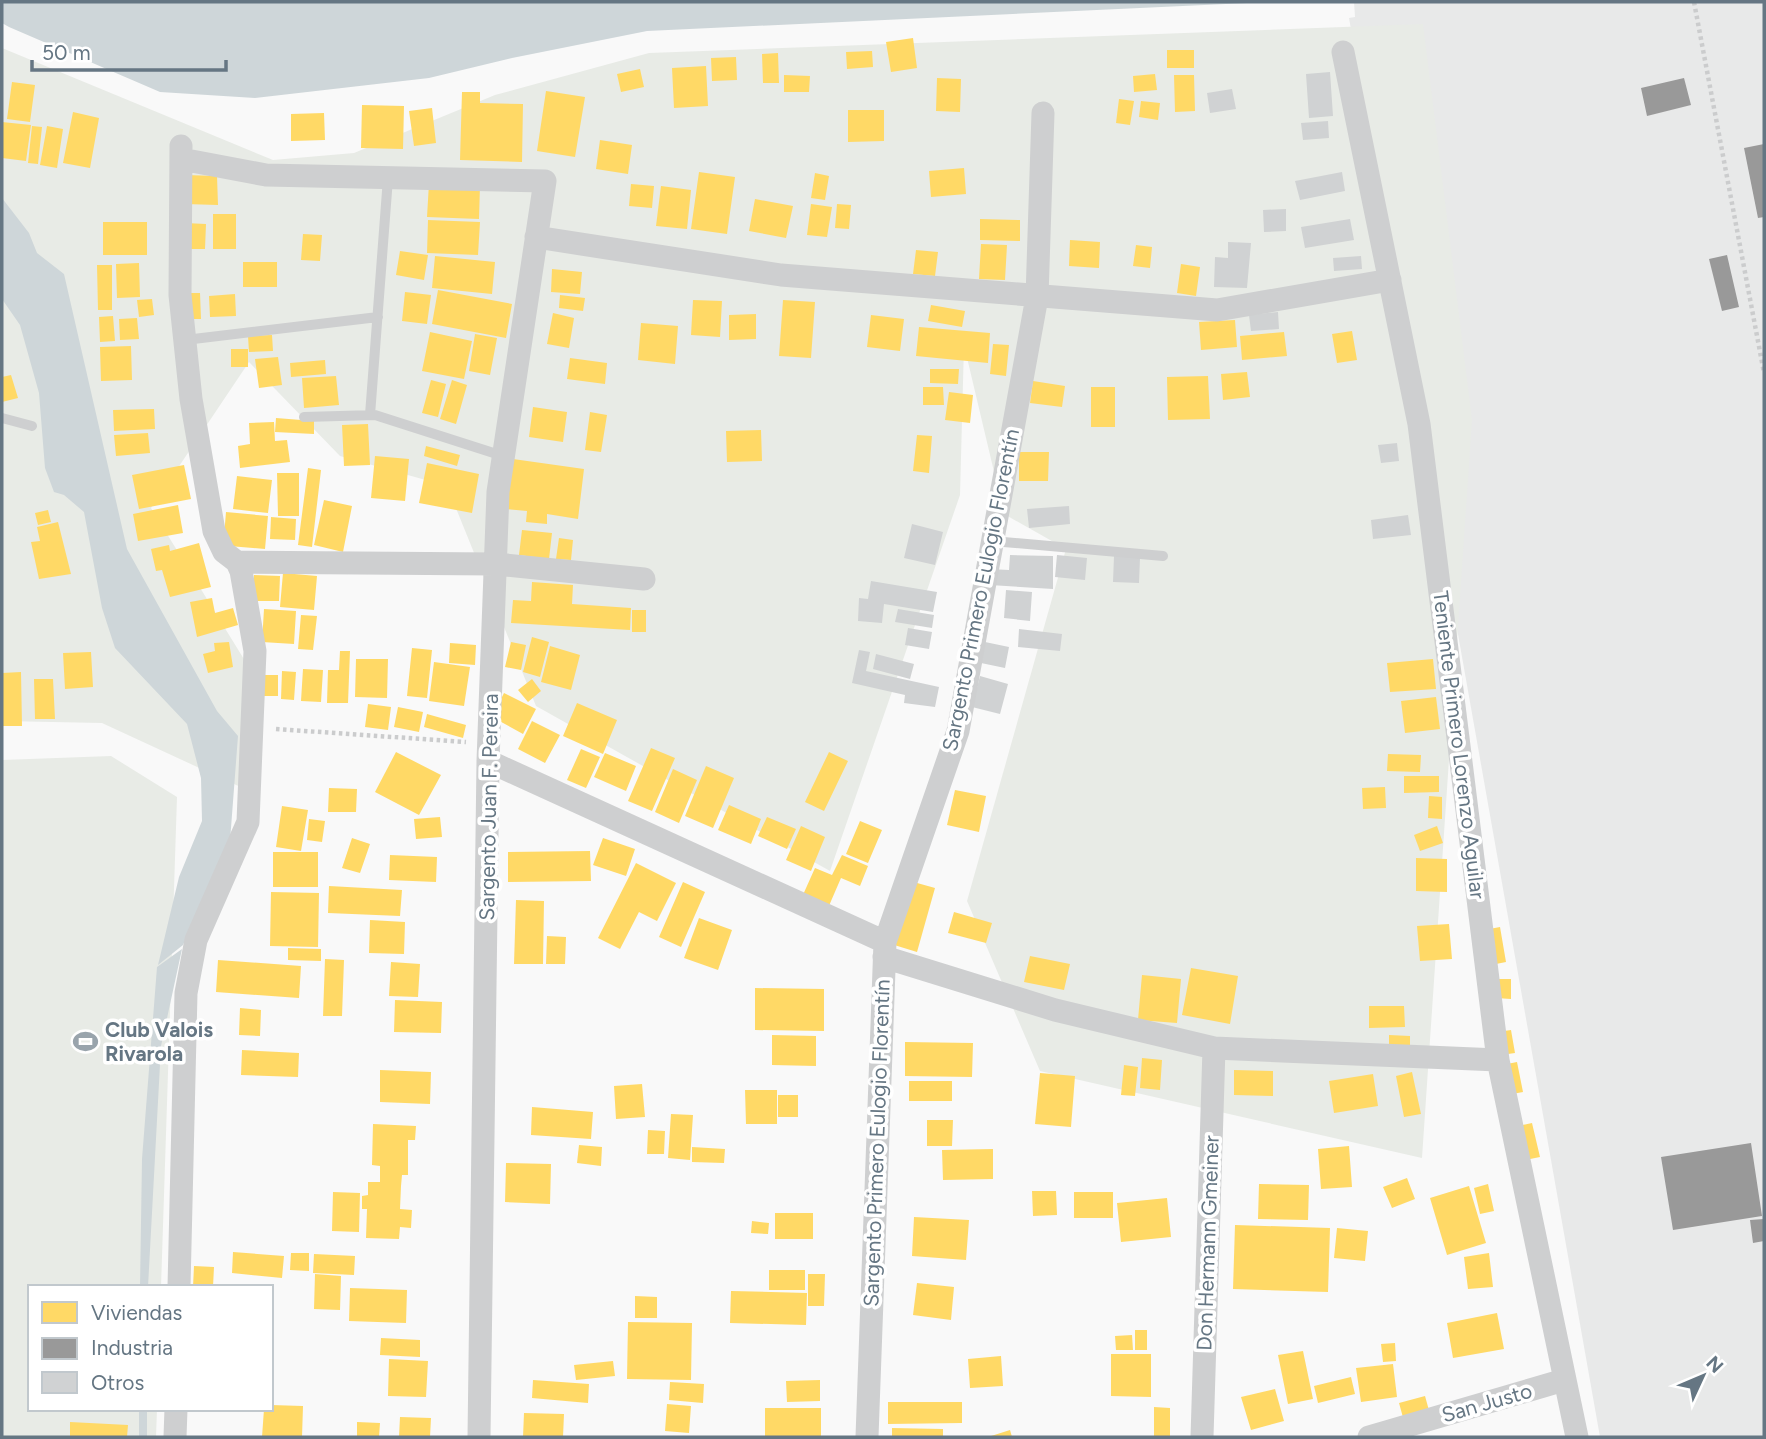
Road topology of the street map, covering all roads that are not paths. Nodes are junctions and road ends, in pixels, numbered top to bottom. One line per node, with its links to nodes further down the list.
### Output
1 (1343, 52): 5 (street, Teniente Primero Lorenzo Aguilar)
2 (1042, 113): 6 (street, Sargento Primero Eulogio Florentín)
3 (388, 178): 4 (street, Sargento Juan F. Pereira); 7 (lane); 8 (street)
4 (536, 237): 6 (street); 13 (street, Sargento Juan F. Pereira)
5 (1390, 280): 6 (street); 22 (street, Teniente Primero Lorenzo Aguilar)
6 (1037, 297): 14 (street, Sargento Primero Eulogio Florentín)
7 (378, 317): 8 (lane); 9 (lane)
8 (185, 340): 16 (street)
9 (370, 415): 10 (lane); 13 (lane)
10 (304, 417)
11 (2, 418): 12 (lane)
12 (32, 426)
13 (503, 456): 17 (street, Sargento Juan F. Pereira)
14 (992, 541): 15 (lane); 20 (street, Sargento Primero Eulogio Florentín)
15 (1163, 556)
16 (237, 562): 17 (street); 23 (street)
17 (496, 564): 18 (street); 19 (street, Sargento Juan F. Pereira)
18 (645, 579)
19 (489, 752): 20 (street); 27 (street, Sargento Juan F. Pereira)
20 (884, 950): 21 (street); 28 (street, Sargento Primero Eulogio Florentín)
21 (1214, 1048): 22 (street); 29 (street, Don Hermann Gmeiner)
22 (1498, 1060): 24 (street, Teniente Primero Lorenzo Aguilar)
23 (179, 1285)
24 (1564, 1380): 30 (street, San Justo); 31 (street, Teniente Primero Lorenzo Aguilar)
25 (176, 1411): 26 (street)
26 (175, 1437)
27 (479, 1437)
28 (867, 1437)
29 (1202, 1437)
30 (1369, 1437)
31 (1577, 1437)

